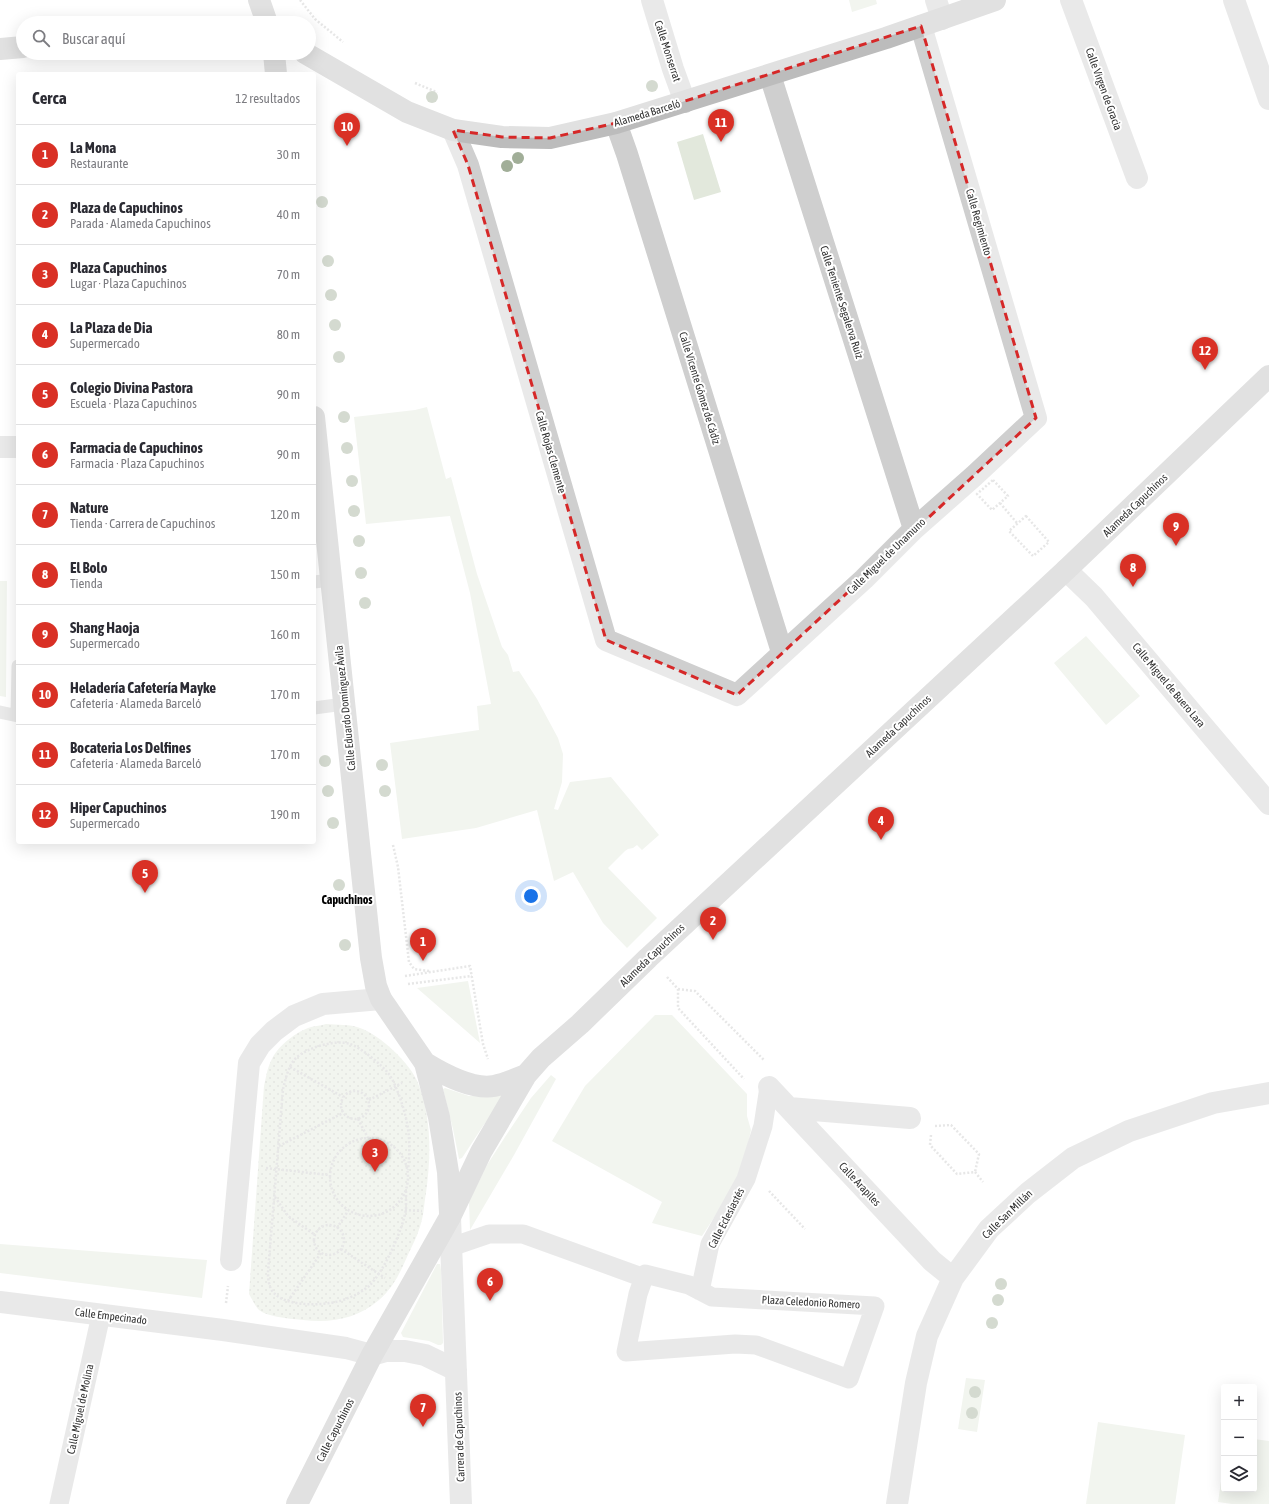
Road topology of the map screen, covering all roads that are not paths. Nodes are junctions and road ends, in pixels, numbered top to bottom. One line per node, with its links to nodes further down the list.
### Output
1 (259, 0): 7 (main road)
2 (652, 0): 16 (street, Calle Monserrat)
3 (995, 0): 6 (main road, Alameda Barceló)
4 (1071, 0): 19 (street, Calle Virgen de Gracia)
5 (1234, 0): 15 (street)
6 (939, 9): 8 (main road, Alameda Barceló)
7 (265, 16)
8 (921, 26): 14 (main road, Alameda Barceló); 21 (street, Calle Regimiento)
9 (16, 48): 10 (main road)
10 (0, 49)
11 (275, 60): 13 (main road)
12 (316, 60): 18 (main road, Alameda Barceló)
13 (276, 72)
14 (770, 74): 16 (main road, Alameda Barceló); 25 (street, Calle Teniente Segalerva Ruiz)
15 (1269, 99)
16 (685, 102): 17 (main road, Alameda Barceló)
17 (616, 123): 18 (main road, Alameda Barceló); 28 (street, Calle Vicente Gómez de Cádiz)
18 (453, 130): 29 (street, Calle Rojas Clemente)
19 (1137, 178)
20 (1269, 376): 26 (main road, Alameda Capuchinos)
21 (1036, 418): 25 (street, Calle Miguel de Unamuno)
22 (0, 446): 23 (street)
23 (16, 447)
24 (316, 467): 27 (main road, Calle Eduardo Domínguez Ávila)
25 (914, 529): 28 (street, Calle Miguel de Unamuno)
26 (1066, 570): 34 (street, Calle Miguel de Buero Lara); 37 (main road, Alameda Capuchinos)
27 (323, 581): 30 (main road, Calle Eduardo Domínguez Ávila)
28 (782, 652): 29 (street, Calle Miguel de Unamuno)
29 (737, 695)
30 (344, 704): 31 (lane); 35 (main road, Calle Eduardo Domínguez Ávila)
31 (316, 708)
32 (0, 712): 33 (lane)
33 (16, 715)
34 (1269, 804)
35 (381, 999): 36 (main road, Calle Eduardo Domínguez Ávila); 44 (street)
36 (425, 1063): 37 (main road); 42 (main road)
37 (526, 1075): 42 (main road, Alameda Capuchinos)
38 (769, 1087): 40 (street, Calle Arapiles); 47 (street, Calle Eclesiastés)
39 (1269, 1093): 46 (street, Calle San Millán)
40 (789, 1108): 41 (street); 46 (street, Calle Arapiles)
41 (910, 1118)
42 (450, 1217): 43 (street, Carrera de Capuchinos); 50 (main road, Calle Capuchinos)
43 (451, 1247): 45 (street); 51 (street, Carrera de Capuchinos)
44 (231, 1260)
45 (636, 1275)
46 (953, 1278): 55 (street, Calle San Millán)
47 (700, 1291): 47 (street, Plaza Celedonio Romero)
48 (0, 1302): 49 (street, Calle Empecinado)
49 (101, 1314): 50 (street, Calle Empecinado); 52 (street, Calle Miguel de Molina)
50 (372, 1355): 51 (street); 53 (main road, Calle Capuchinos)
51 (456, 1370): 54 (street, Carrera de Capuchinos)
52 (59, 1504)
53 (297, 1504)
54 (461, 1504)
55 (897, 1504)

